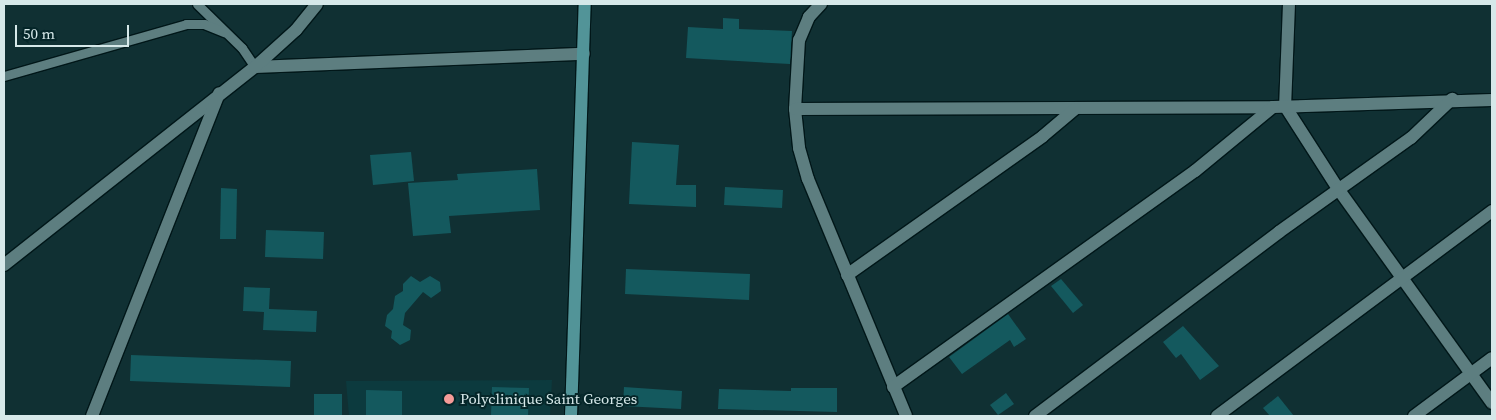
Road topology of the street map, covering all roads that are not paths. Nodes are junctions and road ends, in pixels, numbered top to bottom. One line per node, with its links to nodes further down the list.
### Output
1 (197, 4): 6 (lane)
2 (317, 4): 8 (street)
3 (585, 4): 7 (street)
4 (821, 4): 14 (street)
5 (1290, 4): 13 (street)
6 (224, 32): 8 (lane); 9 (lane)
7 (584, 54): 8 (street); 26 (street)
8 (255, 67): 10 (street)
9 (4, 76)
10 (218, 93): 18 (street); 25 (street)
11 (1452, 100): 12 (street); 13 (street); 16 (street)
12 (1492, 100)
13 (1279, 106): 15 (street); 16 (street); 23 (street)
14 (796, 109): 15 (street); 19 (street)
15 (1075, 109): 19 (street)
16 (1339, 190): 20 (street); 28 (street)
17 (1492, 211): 20 (street)
18 (4, 265)
19 (846, 275): 23 (street)
20 (1402, 279): 22 (street); 29 (street)
21 (1492, 358): 22 (street)
22 (1470, 375): 24 (street); 30 (street)
23 (893, 387): 27 (street)
24 (1492, 403)
25 (92, 416)
26 (572, 416)
27 (906, 416)
28 (1035, 416)
29 (1217, 416)
30 (1414, 416)

